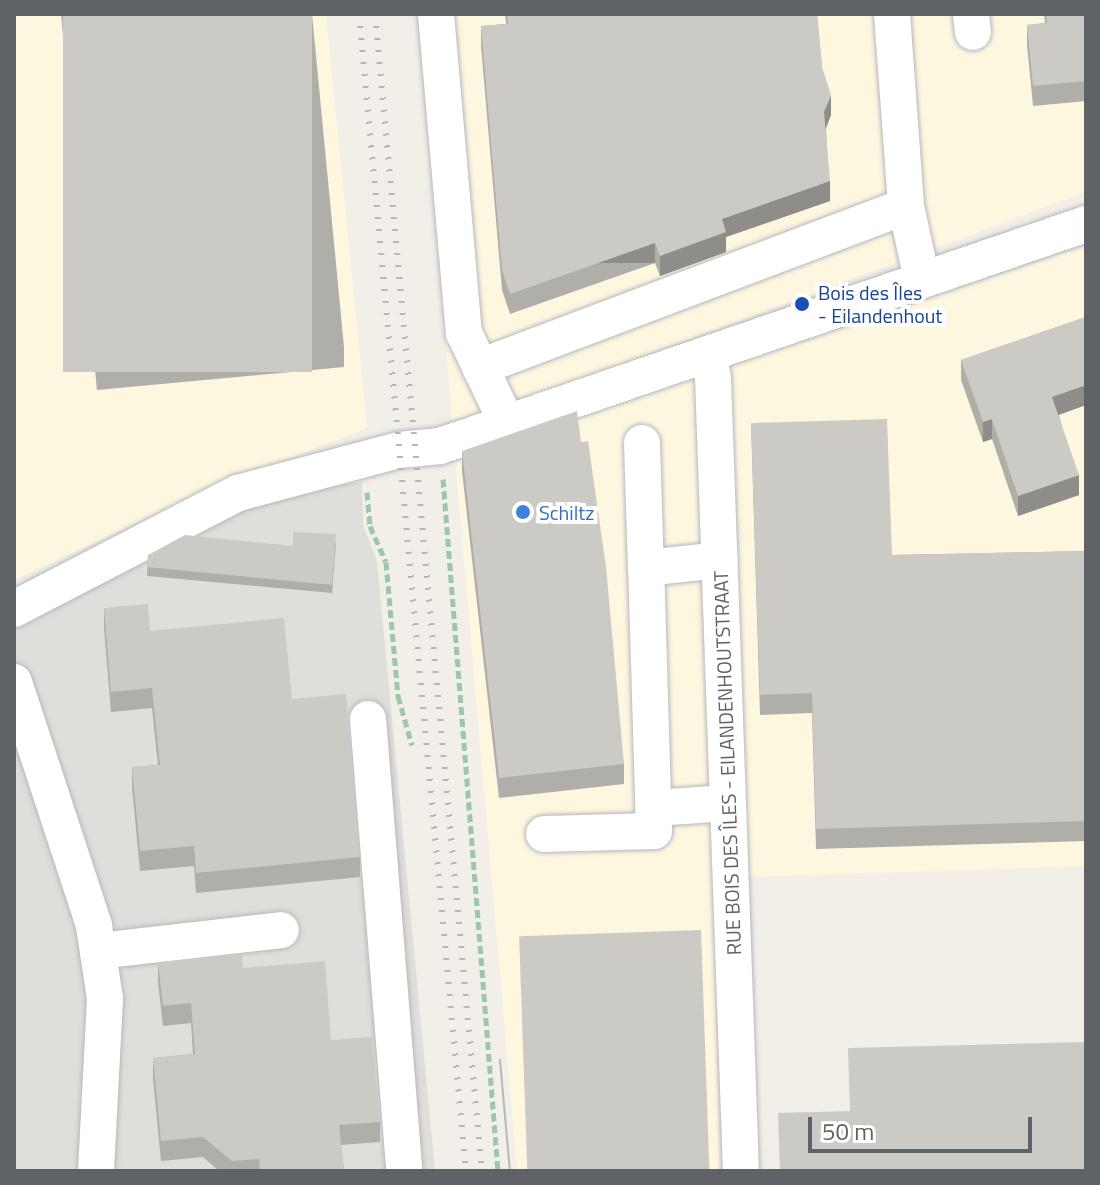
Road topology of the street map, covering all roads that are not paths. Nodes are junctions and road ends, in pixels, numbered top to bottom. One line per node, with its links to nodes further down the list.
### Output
1 (436, 14): 7 (street)
2 (892, 14): 3 (street)
3 (906, 206): 5 (street); 7 (street)
4 (1086, 224): 5 (street)
5 (922, 280): 6 (street)
6 (708, 356): 8 (street); 10 (street, RUE BOIS DES ÎLES - EILANDENHOUTSTRAAT)
7 (480, 367): 8 (street)
8 (507, 423): 12 (street)
9 (642, 443): 11 (street)
10 (720, 560): 11 (street); 15 (street, RUE BOIS DES ÎLES - EILANDENHOUTSTRAAT)
11 (646, 568): 16 (street)
12 (14, 609)
13 (14, 682): 19 (street)
14 (368, 719): 21 (street)
15 (728, 803): 16 (street); 22 (street, RUE BOIS DES ÎLES - EILANDENHOUTSTRAAT)
16 (654, 808): 17 (street)
17 (544, 834)
18 (281, 930): 19 (street)
19 (98, 951): 20 (street)
20 (96, 1171)
21 (404, 1171)
22 (741, 1171)

